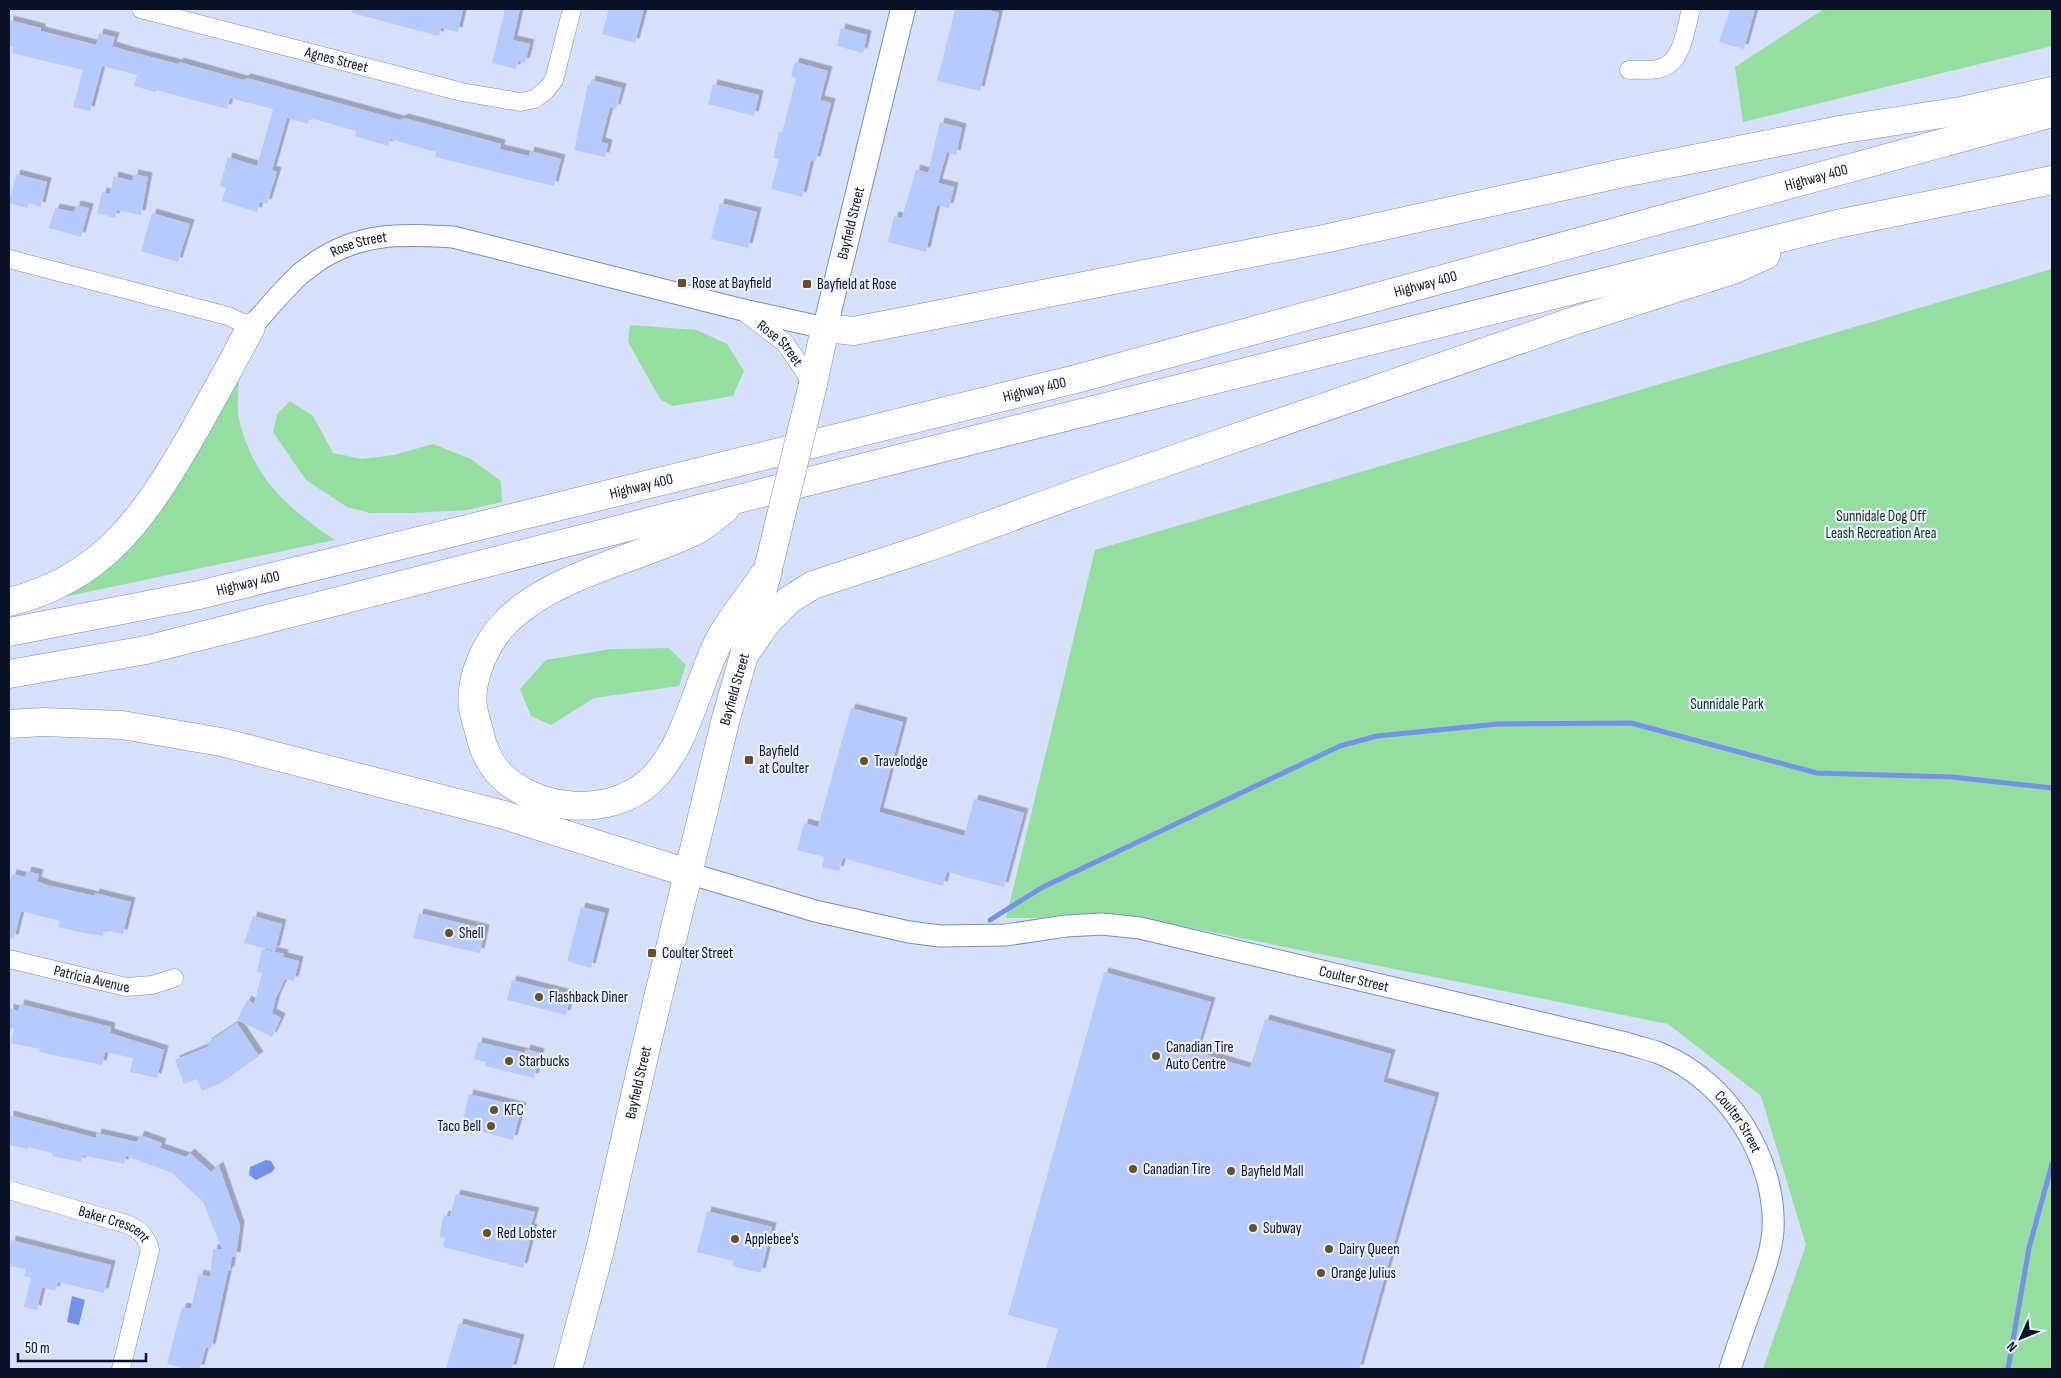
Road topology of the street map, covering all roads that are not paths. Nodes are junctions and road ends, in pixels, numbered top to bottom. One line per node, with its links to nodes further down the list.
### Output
1 (141, 9): 2 (street, Agnes Street)
2 (572, 9)
3 (903, 9): 13 (main road, Bayfield Street)
4 (1691, 9): 5 (street)
5 (1629, 70)
6 (2052, 92): 13 (main road)
7 (2052, 113): 18 (main road, Highway 400)
8 (2052, 180): 9 (main road)
9 (1837, 224): 15 (main road); 19 (main road)
10 (9, 258): 12 (street)
11 (739, 309): 12 (street, Rose Street); 13 (street, Rose Street); 14 (street, Rose Street)
12 (251, 327): 17 (main road)
13 (825, 328): 14 (main road, Bayfield Street)
14 (813, 384): 16 (main road, Bayfield Street, bridge)
15 (738, 499): 16 (main road); 20 (main road)
16 (768, 569): 19 (main road, Bayfield Street)
17 (9, 602)
18 (9, 632)
19 (744, 656): 22 (main road, Bayfield Street)
20 (9, 674)
21 (9, 724): 22 (main road)
22 (688, 873): 27 (main road, Bayfield Street); 28 (street, Coulter Street)
23 (9, 959): 24 (street, Patricia Avenue)
24 (174, 978)
25 (9, 1190): 26 (street, Baker Crescent)
26 (121, 1369)
27 (568, 1369)
28 (1730, 1369)

